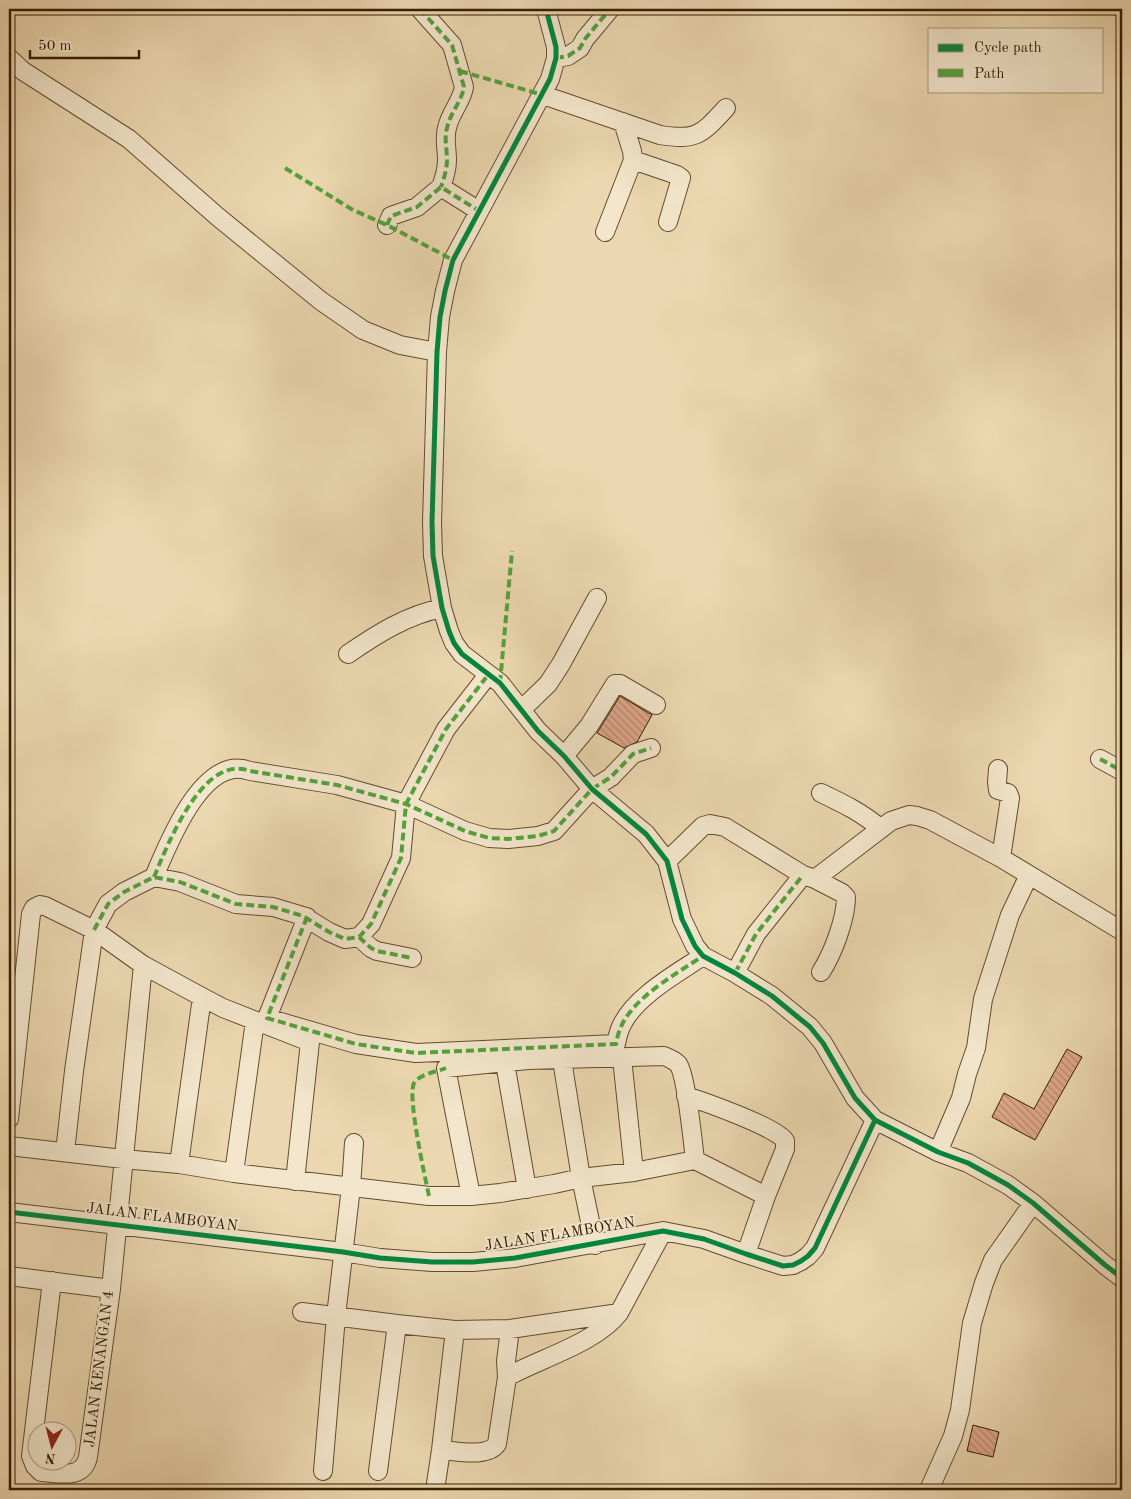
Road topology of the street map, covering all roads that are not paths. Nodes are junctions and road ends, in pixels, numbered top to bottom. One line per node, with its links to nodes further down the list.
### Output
1 (420, 9): 10 (street)
2 (546, 9): 5 (street)
3 (610, 9): 5 (street)
4 (9, 58): 15 (street)
5 (556, 58): 6 (street)
6 (543, 95): 8 (street); 11 (street)
7 (726, 108): 8 (street)
8 (623, 122): 9 (street)
9 (633, 160): 12 (street); 14 (street)
10 (441, 187): 11 (street); 13 (street)
11 (478, 211): 15 (street)
12 (668, 222)
13 (387, 225)
14 (605, 232)
15 (437, 352): 17 (street)
16 (598, 598): 21 (street)
17 (442, 608): 18 (street); 19 (street)
18 (348, 654)
19 (488, 675): 21 (street); 29 (street)
20 (656, 705): 23 (street)
21 (522, 709): 23 (street)
22 (651, 748): 27 (street)
23 (564, 756): 27 (street)
24 (1100, 759): 26 (street)
25 (998, 769): 31 (street)
26 (1122, 771)
27 (592, 789): 29 (street); 32 (street)
28 (821, 793): 30 (street)
29 (406, 804): 35 (street); 39 (street)
30 (881, 829): 31 (street); 34 (street)
31 (1001, 858): 33 (street)
32 (668, 861): 34 (street); 40 (street)
33 (1029, 875): 38 (street); 57 (street)
34 (809, 877): 43 (street); 44 (street)
35 (154, 878): 36 (street); 37 (street)
36 (307, 917): 39 (street); 40 (street)
37 (94, 930): 42 (street); 50 (street); 56 (street)
38 (1122, 931)
39 (359, 937): 41 (street)
40 (703, 956): 43 (street)
41 (412, 958)
42 (143, 965): 45 (street); 58 (street, JALAN KENANGAN 4)
43 (734, 972): 53 (street)
44 (821, 972)
45 (202, 997): 46 (street); 60 (street)
46 (255, 1021): 62 (street); 64 (street)
47 (622, 1058): 48 (street); 51 (street); 61 (street)
48 (562, 1060): 49 (street); 63 (street)
49 (505, 1063): 66 (street); 67 (street)
50 (10, 1089): 52 (street)
51 (686, 1096): 59 (street); 68 (street)
52 (9, 1119)
53 (875, 1120): 57 (street); 75 (street, JALAN FLAMBOYAN)
54 (354, 1143): 65 (street)
55 (9, 1146): 56 (street)
56 (66, 1152): 58 (street)
57 (938, 1152): 69 (street)
58 (123, 1160): 60 (street); 71 (street, JALAN KENANGAN 4)
59 (695, 1160): 61 (street); 68 (street)
60 (179, 1164): 62 (street)
61 (634, 1172): 63 (street)
62 (234, 1173): 64 (street)
63 (581, 1178): 66 (street); 73 (street)
64 (295, 1180): 65 (street)
65 (351, 1186): 67 (street); 74 (street)
66 (527, 1189): 67 (street)
67 (471, 1196)
68 (766, 1196): 75 (street)
69 (1033, 1203): 77 (street); 90 (street)
70 (9, 1212): 71 (street, JALAN FLAMBOYAN)
71 (116, 1224): 74 (street, JALAN FLAMBOYAN); 79 (street, JALAN KENANGAN 4)
72 (663, 1231): 73 (street, JALAN FLAMBOYAN); 75 (street, JALAN FLAMBOYAN); 81 (street)
73 (594, 1245): 74 (street, JALAN FLAMBOYAN)
74 (343, 1252): 82 (street)
75 (746, 1254)
76 (9, 1276): 78 (street)
77 (1122, 1278)
78 (52, 1281): 79 (street); 79 (street, JALAN KENANGAN 4)
79 (111, 1288)
80 (302, 1312): 82 (street)
81 (620, 1313): 84 (street); 86 (street)
82 (336, 1316): 83 (street); 88 (street)
83 (397, 1324): 85 (street); 89 (street)
84 (510, 1329): 85 (street); 86 (street)
85 (455, 1330): 87 (street)
86 (507, 1377): 87 (street)
87 (441, 1450): 91 (street)
88 (323, 1471)
89 (378, 1471)
90 (935, 1489)
91 (435, 1490)

